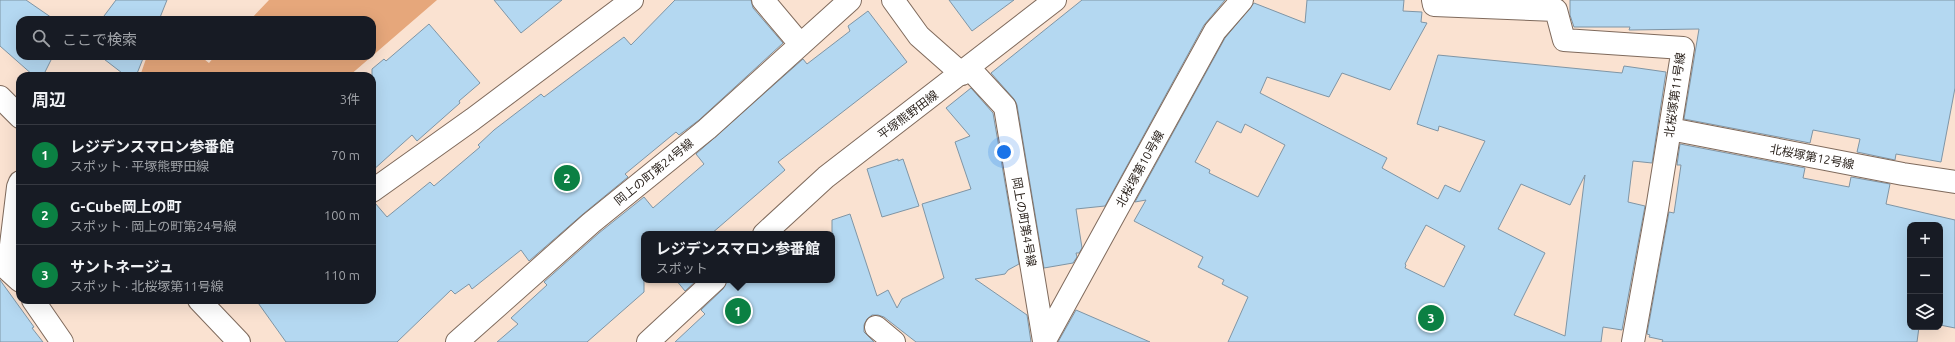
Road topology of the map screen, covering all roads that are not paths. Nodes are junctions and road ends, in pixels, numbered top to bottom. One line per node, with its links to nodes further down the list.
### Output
1 (632, 0): 14 (main road)
2 (763, 0): 8 (main road)
3 (850, 0): 8 (main road, 岡上の町第24号線)
4 (893, 0): 9 (main road, 岡上の町第4号線)
5 (1055, 0): 9 (main road, 平塚熊野田線)
6 (1242, 0): 27 (main road, 北桜塚第10号線)
7 (1433, 0): 12 (main road, 北桜塚第11号線)
8 (800, 44): 24 (main road, 岡上の町第24号線)
9 (965, 71): 16 (main road, 平塚熊野田線); 27 (main road, 岡上の町第4号線)
10 (0, 97): 11 (main road)
11 (16, 113)
12 (1670, 130): 13 (main road, 北桜塚第12号線); 28 (main road, 北桜塚第11号線)
13 (1955, 182)
14 (376, 188)
15 (16, 206): 17 (main road)
16 (767, 231)
17 (9, 274)
18 (712, 283): 25 (main road)
19 (36, 304): 22 (main road)
20 (209, 304): 23 (main road)
21 (876, 327): 26 (main road)
22 (62, 342)
23 (239, 342)
24 (457, 342)
25 (648, 342)
26 (894, 342)
27 (1044, 342)
28 (1633, 342)

